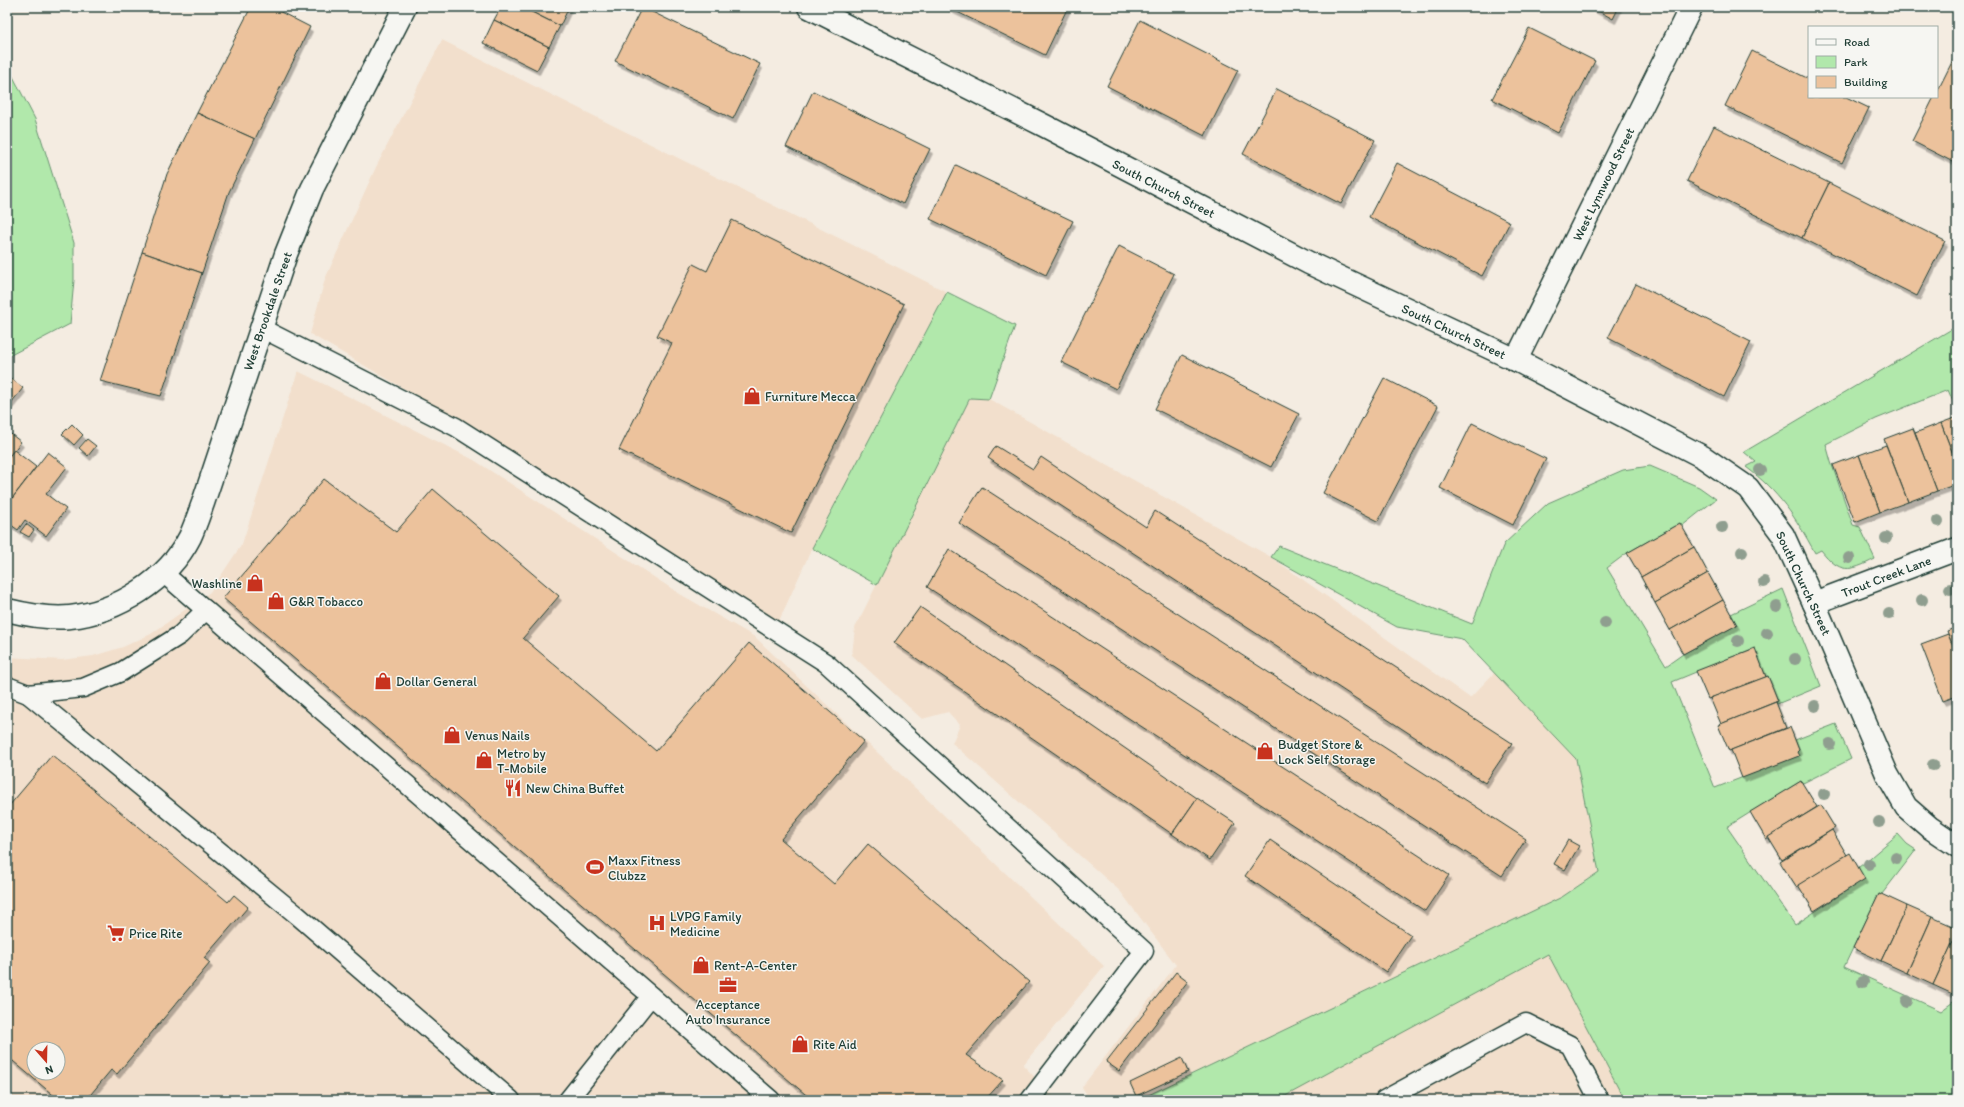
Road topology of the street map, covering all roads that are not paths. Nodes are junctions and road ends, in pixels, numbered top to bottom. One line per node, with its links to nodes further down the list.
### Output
1 (405, 7): 5 (street, West Brookdale Street)
2 (809, 7): 4 (street, South Church Street)
3 (1691, 7): 6 (street, West Lynnwood Street)
4 (831, 12): 6 (street, South Church Street)
5 (261, 328): 8 (street, West Brookdale Street); 19 (lane)
6 (1516, 360): 9 (street, South Church Street)
7 (1957, 549): 9 (street, Trout Creek Lane)
8 (162, 572): 10 (street, West Brookdale Street); 11 (lane)
9 (1814, 603): 14 (street, South Church Street)
10 (7, 610)
11 (206, 610): 13 (lane); 15 (lane)
12 (7, 686): 13 (lane)
13 (28, 694): 16 (lane)
14 (1957, 846)
15 (651, 996): 17 (lane); 18 (lane)
16 (511, 1100)
17 (568, 1100)
18 (771, 1100)
19 (1030, 1100)
20 (1384, 1100): 21 (lane)
21 (1599, 1100)

